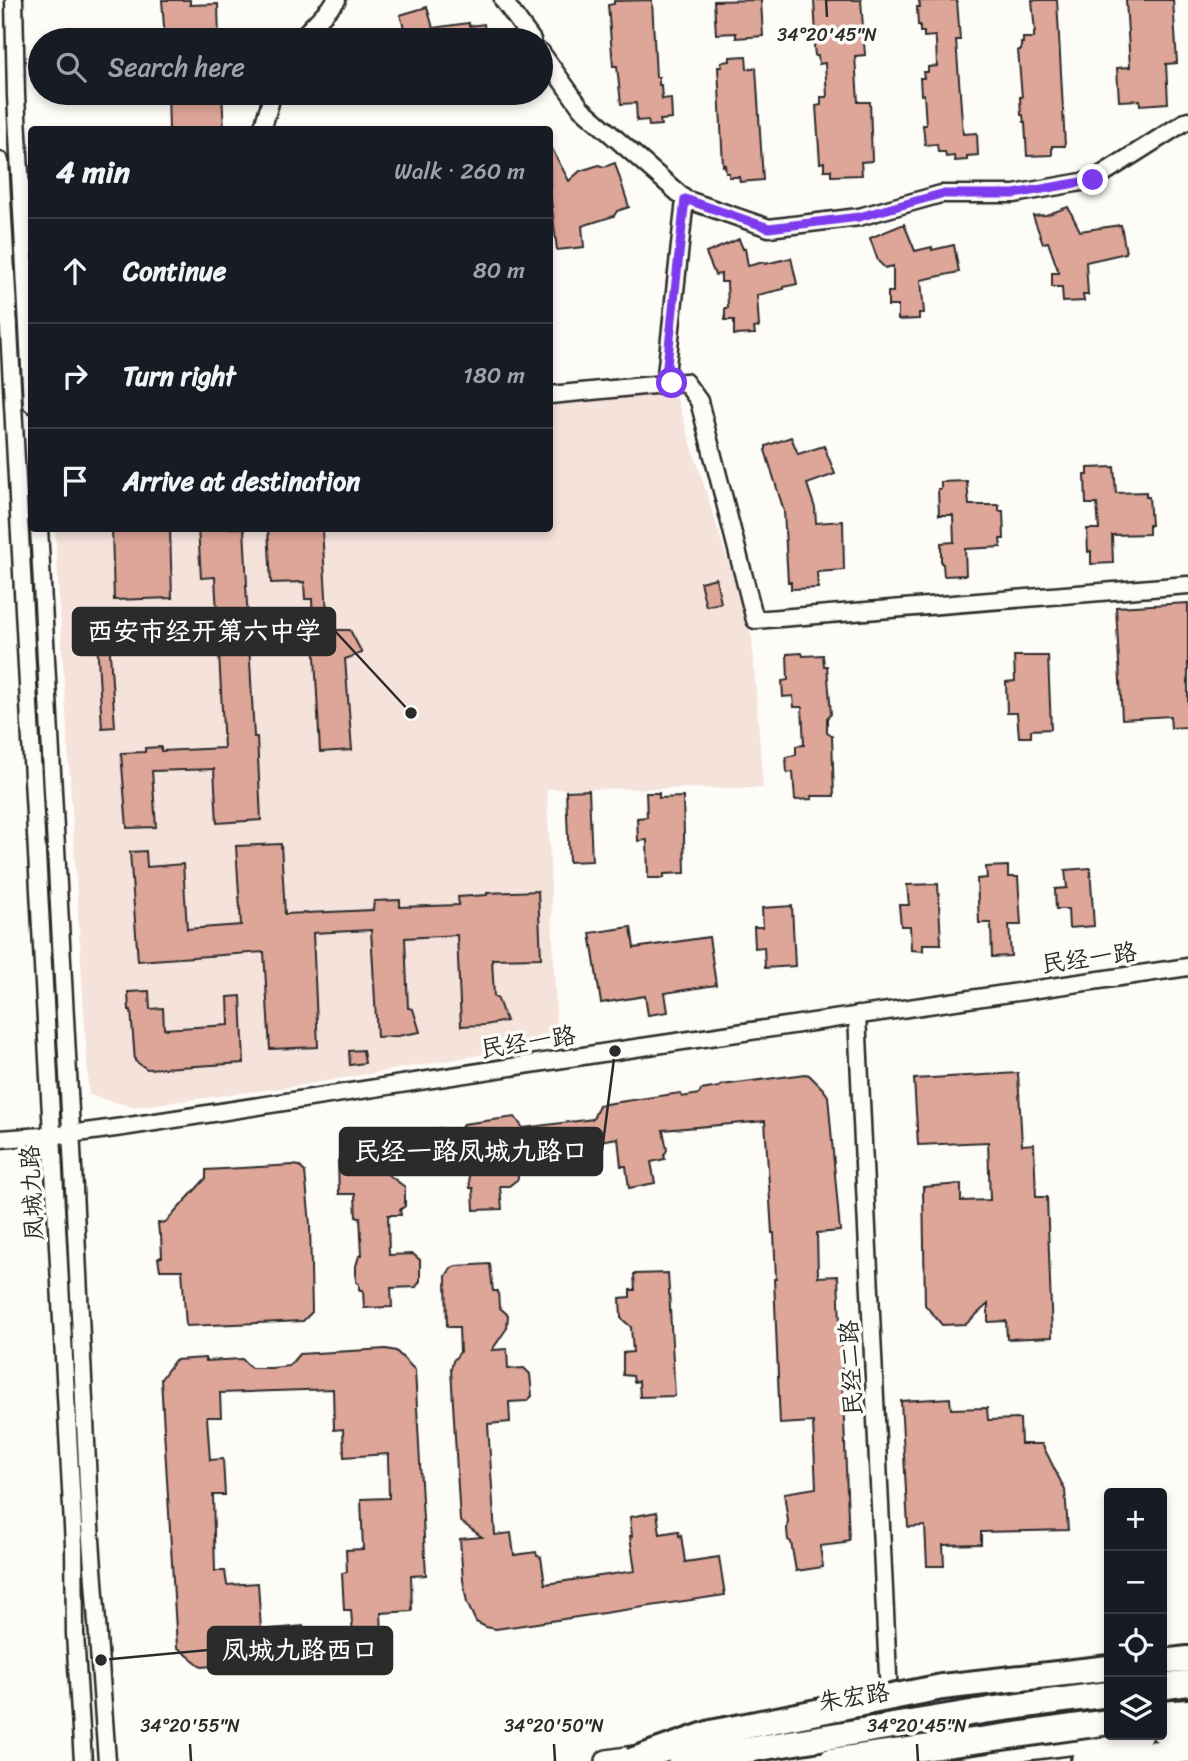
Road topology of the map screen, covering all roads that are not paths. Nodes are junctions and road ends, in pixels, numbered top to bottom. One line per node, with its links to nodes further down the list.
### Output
1 (14, 0): 12 (street)
2 (337, 0): 4 (street)
3 (503, 0): 5 (street)
4 (310, 28)
5 (523, 28)
6 (553, 69): 11 (street)
7 (269, 105): 9 (street)
8 (1188, 120): 11 (street)
9 (263, 126)
10 (0, 161): 15 (street, 凤城九路)
11 (685, 199): 16 (street)
12 (27, 216): 13 (street)
13 (28, 284)
14 (28, 352): 15 (street)
15 (5, 354): 23 (street, 凤城九路)
16 (665, 384): 17 (street); 19 (street)
17 (553, 395)
18 (38, 532): 22 (street, 凤城九路)
19 (1188, 585)
20 (1188, 967): 21 (street, 民经一路)
21 (857, 1016): 22 (street, 民经一路); 36 (street, 民经二路)
22 (70, 1134): 23 (street, 民经一路); 43 (street, 凤城九路)
23 (52, 1135): 24 (street, 民经一路); 42 (street, 凤城九路)
24 (0, 1139)
25 (1188, 1659): 26 (highway)
26 (1167, 1661)
27 (1104, 1669): 45 (highway, bridge)
28 (1188, 1676): 29 (main road)
29 (1167, 1678)
30 (1188, 1683): 31 (highway)
31 (1167, 1686)
32 (1104, 1688): 36 (main road, 朱宏路)
33 (1104, 1695): 46 (highway, bridge)
34 (1188, 1712): 35 (highway)
35 (1167, 1714)
36 (890, 1718): 44 (main road, 朱宏路); 48 (street, 民经二路)
37 (1104, 1723): 47 (highway, bridge)
38 (1188, 1730): 39 (main road)
39 (1167, 1732)
40 (1104, 1740): 49 (main road)
41 (1188, 1750): 50 (highway)
42 (83, 1761)
43 (107, 1761)
44 (607, 1761)
45 (631, 1761)
46 (681, 1761)
47 (831, 1761)
48 (877, 1761)
49 (930, 1761)
50 (1083, 1761)

